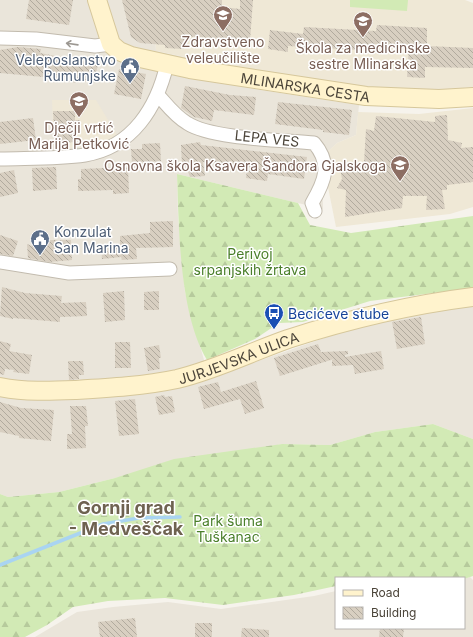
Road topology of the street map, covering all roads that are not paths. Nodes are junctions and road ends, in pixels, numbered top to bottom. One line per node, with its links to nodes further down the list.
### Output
1 (97, 0): 3 (street)
2 (0, 38): 3 (street, one-way to 2)
3 (111, 44): 4 (street, MLINARSKA CESTA)
4 (167, 64): 5 (street); 6 (street, MLINARSKA CESTA)
5 (158, 95): 7 (street); 8 (street, LEPA VES)
6 (473, 97)
7 (0, 160)
8 (315, 211)
9 (0, 262): 10 (street)
10 (170, 269)
11 (473, 297): 12 (street, JURJEVSKA ULICA)
12 (0, 387)

